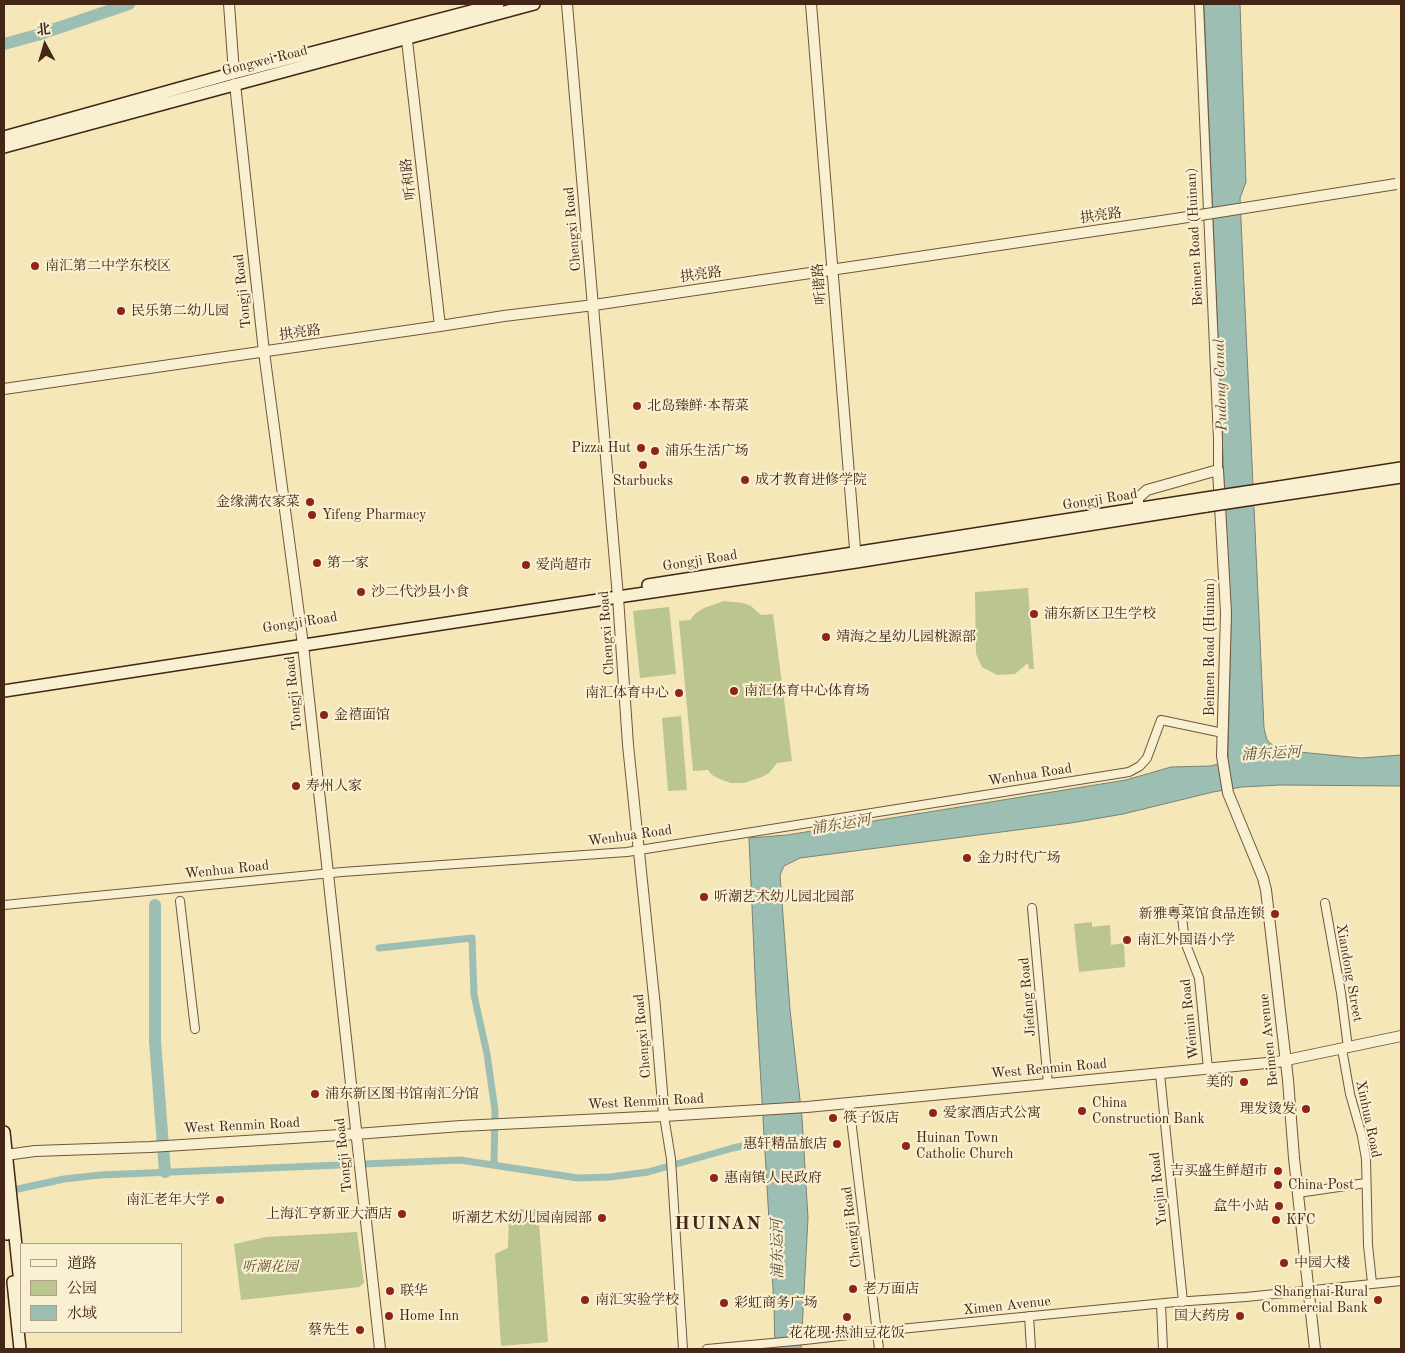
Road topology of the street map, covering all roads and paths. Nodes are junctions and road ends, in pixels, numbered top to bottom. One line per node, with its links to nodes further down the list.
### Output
1 (229, 4): 8 (street, Tongji Road)
2 (498, 4): 7 (main road, Gongwei Road)
3 (534, 4): 7 (main road, Gongwei Road)
4 (567, 4): 13 (street, Chengxi Road)
5 (810, 4): 12 (street, 听谐路)
6 (1199, 4): 18 (street, Beimen Road (Huinan))
7 (406, 33): 8 (main road, Gongwei Road); 14 (street, 听和路)
8 (235, 78): 9 (main road, Gongwei Road); 10 (main road, Gongwei Road); 15 (street, Tongji Road)
9 (4, 137)
10 (4, 146)
11 (1399, 184): 12 (street, 拱亮路, bridge)
12 (832, 270): 13 (street, 拱亮路); 23 (street, 听谐路)
13 (594, 305): 14 (street, 拱亮路); 24 (street, Chengxi Road)
14 (440, 326): 15 (street, 拱亮路)
15 (264, 352): 16 (street, 拱亮路); 25 (street, Tongji Road)
16 (4, 389)
17 (1401, 468): 20 (main road, Gongji Road)
18 (1218, 470): 22 (street); 28 (street, Beimen Road (Huinan))
19 (1401, 477): 20 (main road, Gongji Road)
20 (1279, 491): 21 (main road, Gongji Road, bridge)
21 (1206, 502): 22 (main road, Gongji Road); 23 (main road, Gongji Road)
22 (1138, 509): 23 (main road, Gongji Road)
23 (855, 558): 24 (main road, Gongji Road)
24 (618, 593): 25 (main road, Gongji Road); 30 (street, Chengxi Road)
25 (302, 642): 26 (main road, Gongji Road); 27 (main road, Gongji Road); 31 (street, Tongji Road)
26 (4, 684)
27 (4, 691)
28 (1223, 733): 29 (street, Beimen Road (Huinan)); 30 (street, Wenhua Road)
29 (1228, 793): 40 (street, Beimen Avenue)
30 (639, 850): 31 (street, Wenhua Road); 45 (street, Chengxi Road)
31 (327, 873): 34 (street, Wenhua Road); 47 (street, Tongji Road)
32 (180, 901): 37 (street)
33 (1325, 903): 39 (street, Xiandong Street)
34 (4, 905)
35 (1032, 908): 43 (street, Jiefang Road)
36 (1181, 909): 41 (street, Weimin Road)
37 (195, 1029)
38 (1401, 1036): 39 (street, West Renmin Road)
39 (1345, 1048): 40 (street, West Renmin Road); 49 (street, Xinhua Road)
40 (1286, 1061): 41 (street, West Renmin Road); 50 (street, Beimen Avenue)
41 (1208, 1069): 42 (street, West Renmin Road)
42 (1160, 1074): 43 (street, West Renmin Road); 56 (street, Yuejin Road)
43 (1048, 1084): 44 (street, West Renmin Road)
44 (849, 1103): 45 (street, West Renmin Road); 59 (street, Chengji Road)
45 (664, 1116): 47 (street, West Renmin Road); 64 (street, Chengxi Road)
46 (4, 1132): 48 (main road)
47 (356, 1134): 48 (street, West Renmin Road); 63 (street, Tongji Road)
48 (4, 1156): 51 (main road)
49 (1366, 1183): 50 (street); 53 (street, Xinhua Road)
50 (1298, 1193): 55 (street, Beimen Avenue)
51 (8, 1200): 54 (main road); 61 (main road)
52 (1401, 1281): 53 (street, Ximen Avenue)
53 (1372, 1283): 55 (street, Ximen Avenue)
54 (20, 1286)
55 (1309, 1290): 56 (street, Ximen Avenue); 69 (street, Beimen Avenue)
56 (1183, 1302): 57 (street, Ximen Avenue)
57 (1161, 1304): 58 (street, Ximen Avenue); 68 (street)
58 (1029, 1316): 59 (street, Ximen Avenue); 67 (street)
59 (877, 1332): 65 (street, Ximen Avenue); 66 (street, Chengji Road)
60 (25, 1333): 62 (main road)
61 (20, 1349)
62 (28, 1349)
63 (380, 1349)
64 (684, 1349)
65 (707, 1349)
66 (879, 1349)
67 (1031, 1349)
68 (1164, 1349)
69 (1315, 1349)

